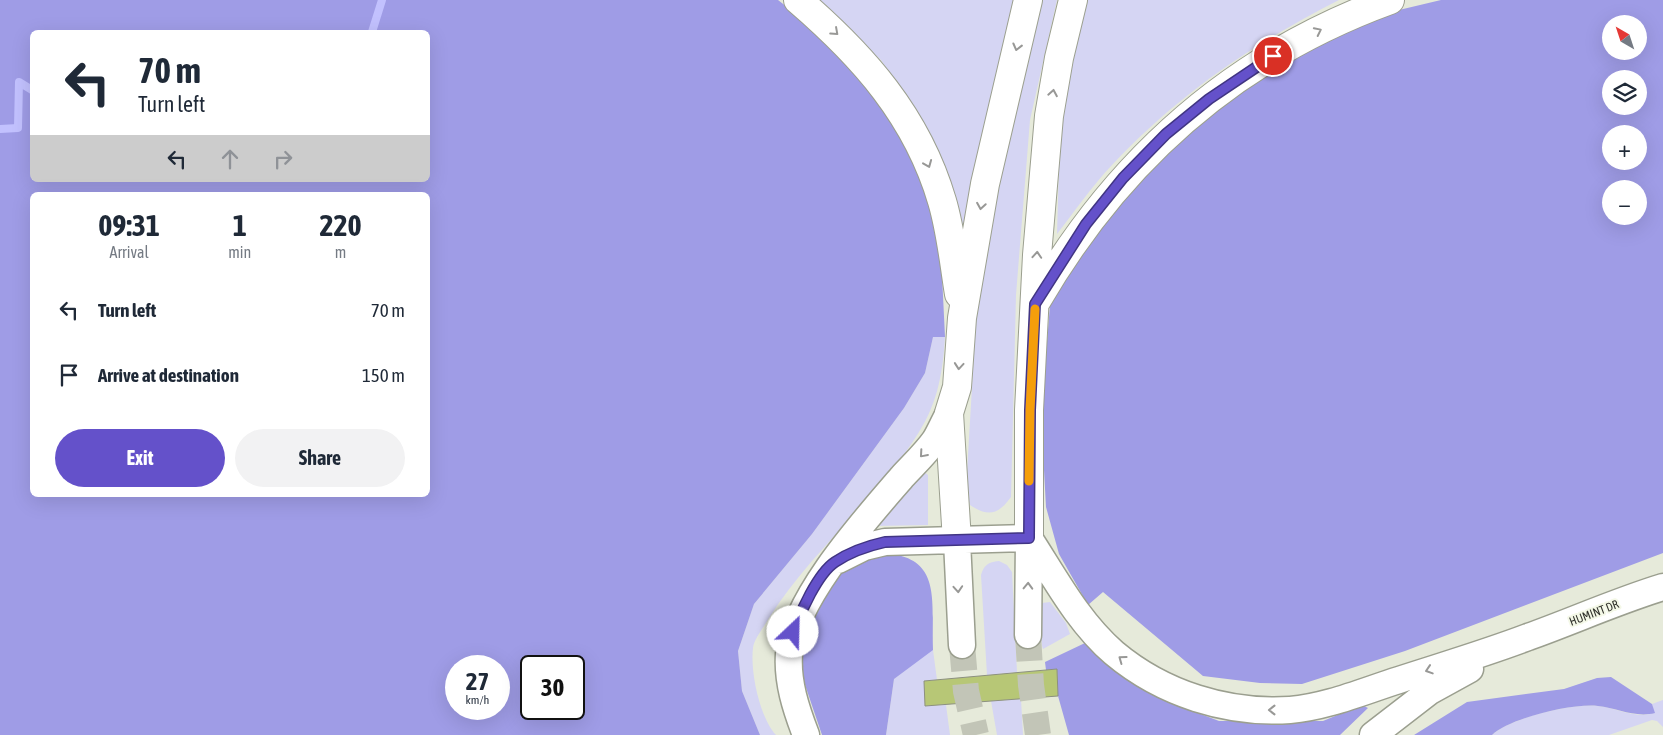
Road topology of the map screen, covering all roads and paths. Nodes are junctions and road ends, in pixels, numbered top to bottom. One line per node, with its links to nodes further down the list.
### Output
1 (798, 0): 6 (highway, one-way to 6)
2 (1028, 0): 6 (highway, one-way to 6)
3 (1073, 0): 5 (highway, one-way to 3)
4 (1390, 0): 5 (highway, one-way to 4)
5 (1035, 304): 8 (highway)
6 (962, 318): 7 (highway, one-way to 7)
7 (949, 413): 9 (highway); 10 (street, one-way to 10)
8 (1029, 538): 9 (street); 12 (street, one-way to 8); 13 (street, one-way to 8)
9 (957, 541): 10 (street); 14 (street, one-way to 14)
10 (833, 563): 15 (street)
11 (1661, 595): 13 (street, HUMINT DR)
12 (1028, 635)
13 (1525, 638): 16 (street)
14 (962, 645)
15 (806, 735)
16 (1373, 735)

